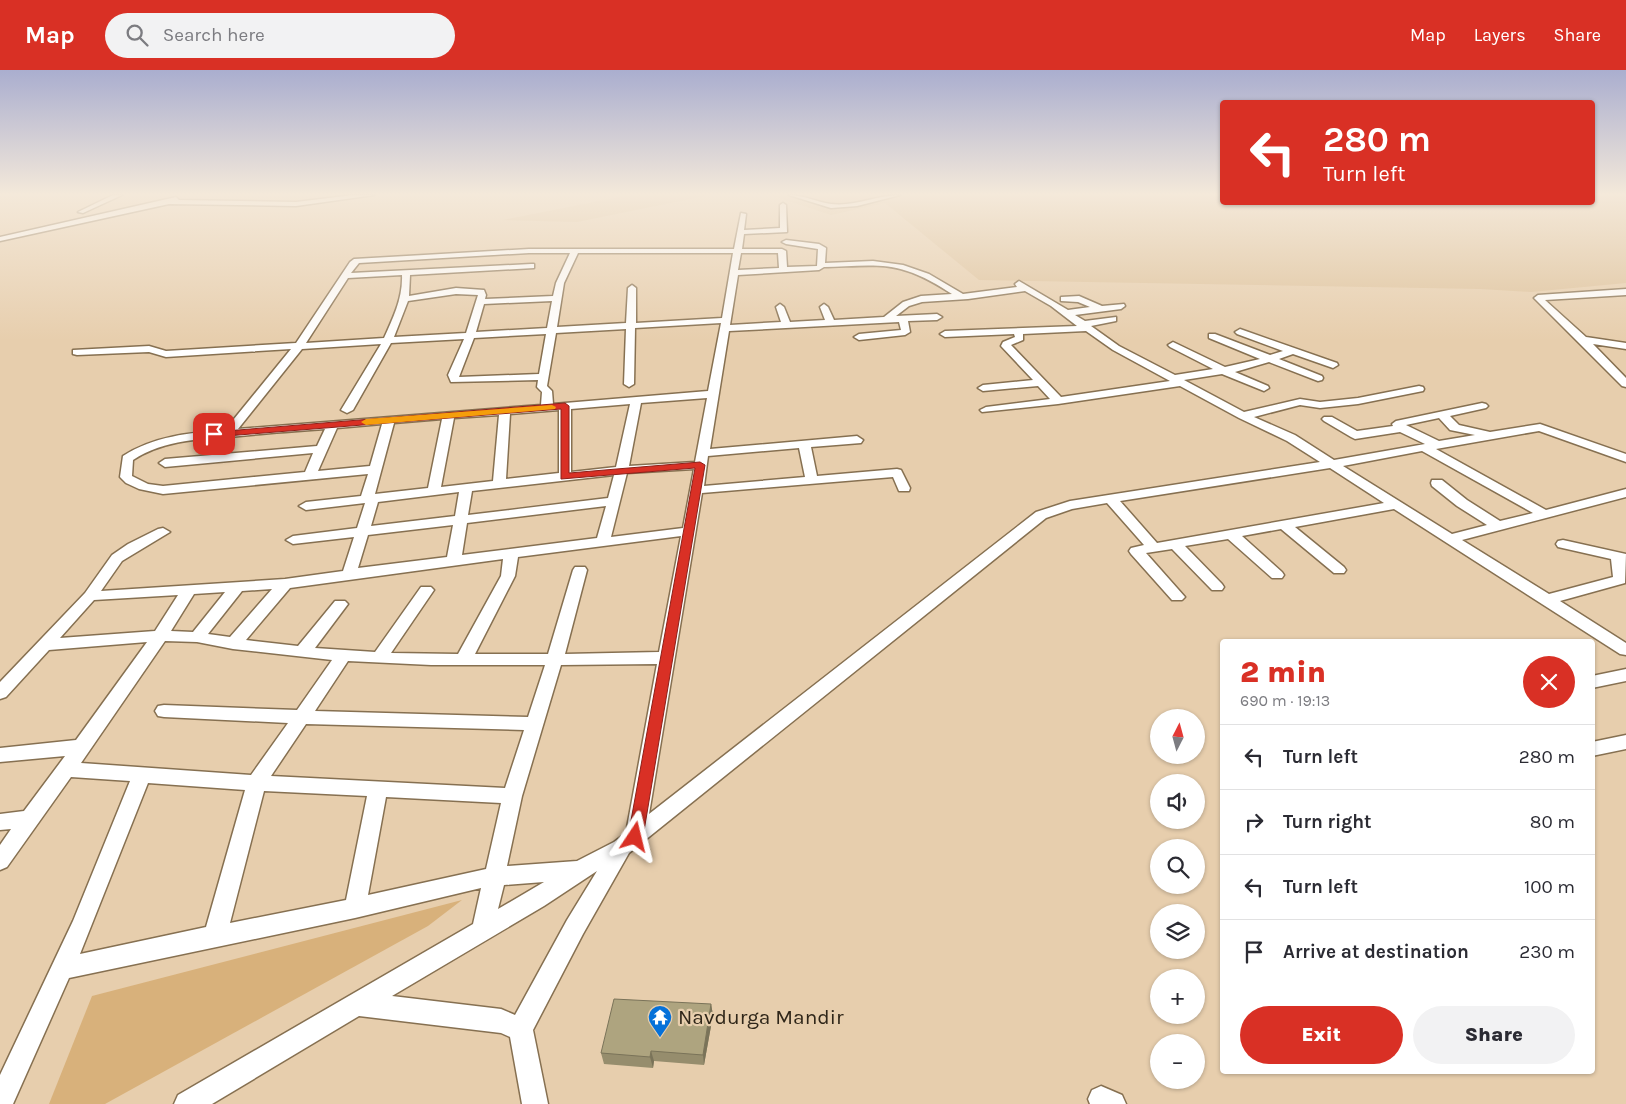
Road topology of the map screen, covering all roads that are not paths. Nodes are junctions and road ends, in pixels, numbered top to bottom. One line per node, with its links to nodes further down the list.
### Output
1 (739, 243): 6 (street)
2 (785, 243): 5 (street)
3 (796, 243): 7 (street)
4 (576, 250): 6 (street); 12 (street); 16 (street)
5 (782, 250): 6 (street); 9 (street)
6 (738, 251): 11 (street)
7 (822, 264): 9 (street); 15 (street)
8 (531, 266): 10 (street)
9 (783, 270): 11 (street)
10 (406, 272): 12 (street); 17 (street)
11 (734, 273): 30 (street)
12 (345, 276): 44 (street)
13 (632, 288): 32 (street)
14 (1626, 292): 41 (street)
15 (961, 296): 24 (street); 28 (street)
16 (557, 298): 19 (street); 34 (street)
17 (404, 299): 19 (street); 42 (street)
18 (1064, 299): 23 (street)
19 (480, 302): 38 (street)
20 (1121, 306): 23 (street)
21 (780, 307): 31 (street)
22 (824, 307): 29 (street)
23 (1100, 308): 24 (street)
24 (1066, 313): 33 (street)
25 (937, 317): 26 (street)
26 (903, 319): 28 (street); 40 (street)
27 (1113, 319): 33 (street)
28 (886, 320): 29 (street)
29 (831, 322): 31 (street)
30 (726, 324): 31 (street); 32 (street); 60 (street)
31 (787, 325)
32 (631, 326): 34 (street); 55 (street)
33 (1084, 326): 35 (street); 53 (street)
34 (552, 331): 38 (street); 51 (street)
35 (1018, 331): 37 (street); 54 (street)
36 (1240, 332): 46 (street)
37 (945, 334)
38 (470, 336): 42 (street); 51 (street)
39 (1212, 336): 48 (street)
40 (859, 337)
41 (1584, 340): 45 (street); 56 (street)
42 (387, 341): 44 (street); 66 (street)
43 (1173, 345): 50 (street)
44 (300, 346): 47 (street); 76 (street)
45 (1626, 346)
46 (1292, 350): 48 (street); 49 (street)
47 (77, 352)
48 (1269, 359): 50 (street); 52 (street)
49 (1333, 365)
50 (1224, 371): 53 (street); 58 (street)
51 (544, 377): 65 (street)
52 (1318, 378)
53 (1177, 381): 62 (street); 71 (street)
54 (1040, 383): 57 (street); 62 (street)
55 (630, 384)
56 (1626, 384)
57 (983, 388)
58 (1264, 388)
59 (1419, 389): 71 (street)
60 (714, 394): 61 (street); 83 (street)
61 (636, 400): 63 (street); 87 (street)
62 (1058, 401): 67 (street)
63 (565, 406): 65 (street); 89 (street)
64 (1482, 406): 69 (street)
65 (547, 408): 68 (street)
66 (347, 410)
67 (986, 410)
68 (505, 411): 70 (street); 92 (street)
69 (1443, 414): 75 (street); 77 (street)
70 (450, 415): 73 (street); 96 (street)
71 (1243, 416): 85 (street)
72 (1328, 419): 75 (street)
73 (390, 420): 74 (street); 86 (street)
74 (332, 425): 76 (street); 81 (street)
75 (1402, 428): 80 (street)
76 (229, 432): 88 (street)
77 (1493, 436): 80 (street); 82 (street)
78 (857, 440): 79 (street)
79 (804, 445): 83 (street); 90 (street)
80 (1431, 447): 85 (street); 103 (street)
81 (320, 449): 84 (street); 88 (street)
82 (1626, 458)
83 (702, 459): 87 (street); 95 (street)
84 (165, 463)
85 (1331, 464): 99 (street); 101 (street)
86 (376, 469): 88 (street); 98 (street)
87 (622, 470): 89 (street); 100 (street)
88 (310, 474)
89 (565, 477): 92 (street)
90 (812, 480): 94 (street); 95 (street)
91 (1437, 483): 106 (street)
92 (499, 484): 93 (street)
93 (466, 488): 96 (street); 104 (street)
94 (904, 488)
95 (697, 490): 107 (street)
96 (434, 491): 98 (street)
97 (1626, 493): 103 (street)
98 (370, 498): 102 (street); 109 (street)
99 (1111, 499): 116 (street); 161 (street)
100 (614, 501): 104 (street); 113 (street)
101 (1395, 505): 105 (street); 111 (street)
102 (306, 506)
103 (1544, 514): 106 (street)
104 (460, 520): 109 (street); 119 (street)
105 (1284, 525): 110 (street); 121 (street)
106 (1498, 526): 111 (street)
107 (689, 531): 113 (street); 141 (street)
108 (163, 532): 129 (street)
109 (363, 532): 112 (street); 122 (street)
110 (1231, 534): 114 (street); 123 (street)
111 (1448, 538): 131 (street)
112 (293, 540)
113 (602, 542): 117 (street)
114 (1175, 544): 116 (street); 126 (street)
115 (1563, 544): 118 (street)
116 (1154, 548): 130 (street)
117 (511, 554): 119 (street); 142 (street)
118 (1622, 557): 131 (street)
119 (454, 561): 122 (street)
120 (580, 570): 143 (street)
121 (1339, 570)
122 (349, 574): 124 (street)
123 (1277, 575)
124 (285, 584): 125 (street); 135 (street)
125 (238, 587): 127 (street); 134 (street)
126 (1217, 587)
127 (189, 590): 129 (street); 133 (street)
128 (426, 590): 140 (street)
129 (90, 596): 136 (street)
130 (1177, 597)
131 (1546, 600): 137 (street)
132 (340, 604): 138 (street)
133 (160, 636): 134 (street); 136 (street); 151 (street)
134 (197, 637): 135 (street)
135 (233, 644): 138 (street)
136 (44, 645): 146 (street)
137 (1626, 650)
138 (302, 653): 139 (street)
139 (343, 657): 140 (street); 148 (street)
140 (380, 657): 142 (street)
141 (667, 658): 143 (street); 161 (street)
142 (464, 659): 143 (street)
143 (555, 659): 149 (street)
144 (1626, 675): 145 (street)
145 (1595, 681)
146 (0, 693)
147 (164, 710): 148 (street)
148 (300, 717): 149 (street); 156 (street)
149 (534, 724): 158 (street)
150 (1626, 742): 152 (street)
151 (81, 747): 153 (street); 154 (street)
152 (1595, 748)
153 (0, 755)
154 (66, 769): 155 (street); 159 (street)
155 (142, 775): 156 (street); 168 (street)
156 (256, 782): 157 (street); 167 (street)
157 (378, 789): 158 (street); 165 (street)
158 (512, 796): 164 (street)
159 (30, 819): 160 (street); 162 (street)
160 (0, 822)
161 (628, 842): 163 (street); 170 (street)
162 (0, 861)
163 (579, 870): 164 (street); 166 (street)
164 (495, 876): 165 (street); 166 (street)
165 (355, 908): 167 (street)
166 (483, 930): 169 (street)
167 (215, 936): 168 (street)
168 (62, 969): 171 (street)
169 (357, 1004): 170 (street); 172 (street)
170 (522, 1029): 173 (street)
171 (0, 1104)
172 (187, 1104)
173 (536, 1104)

